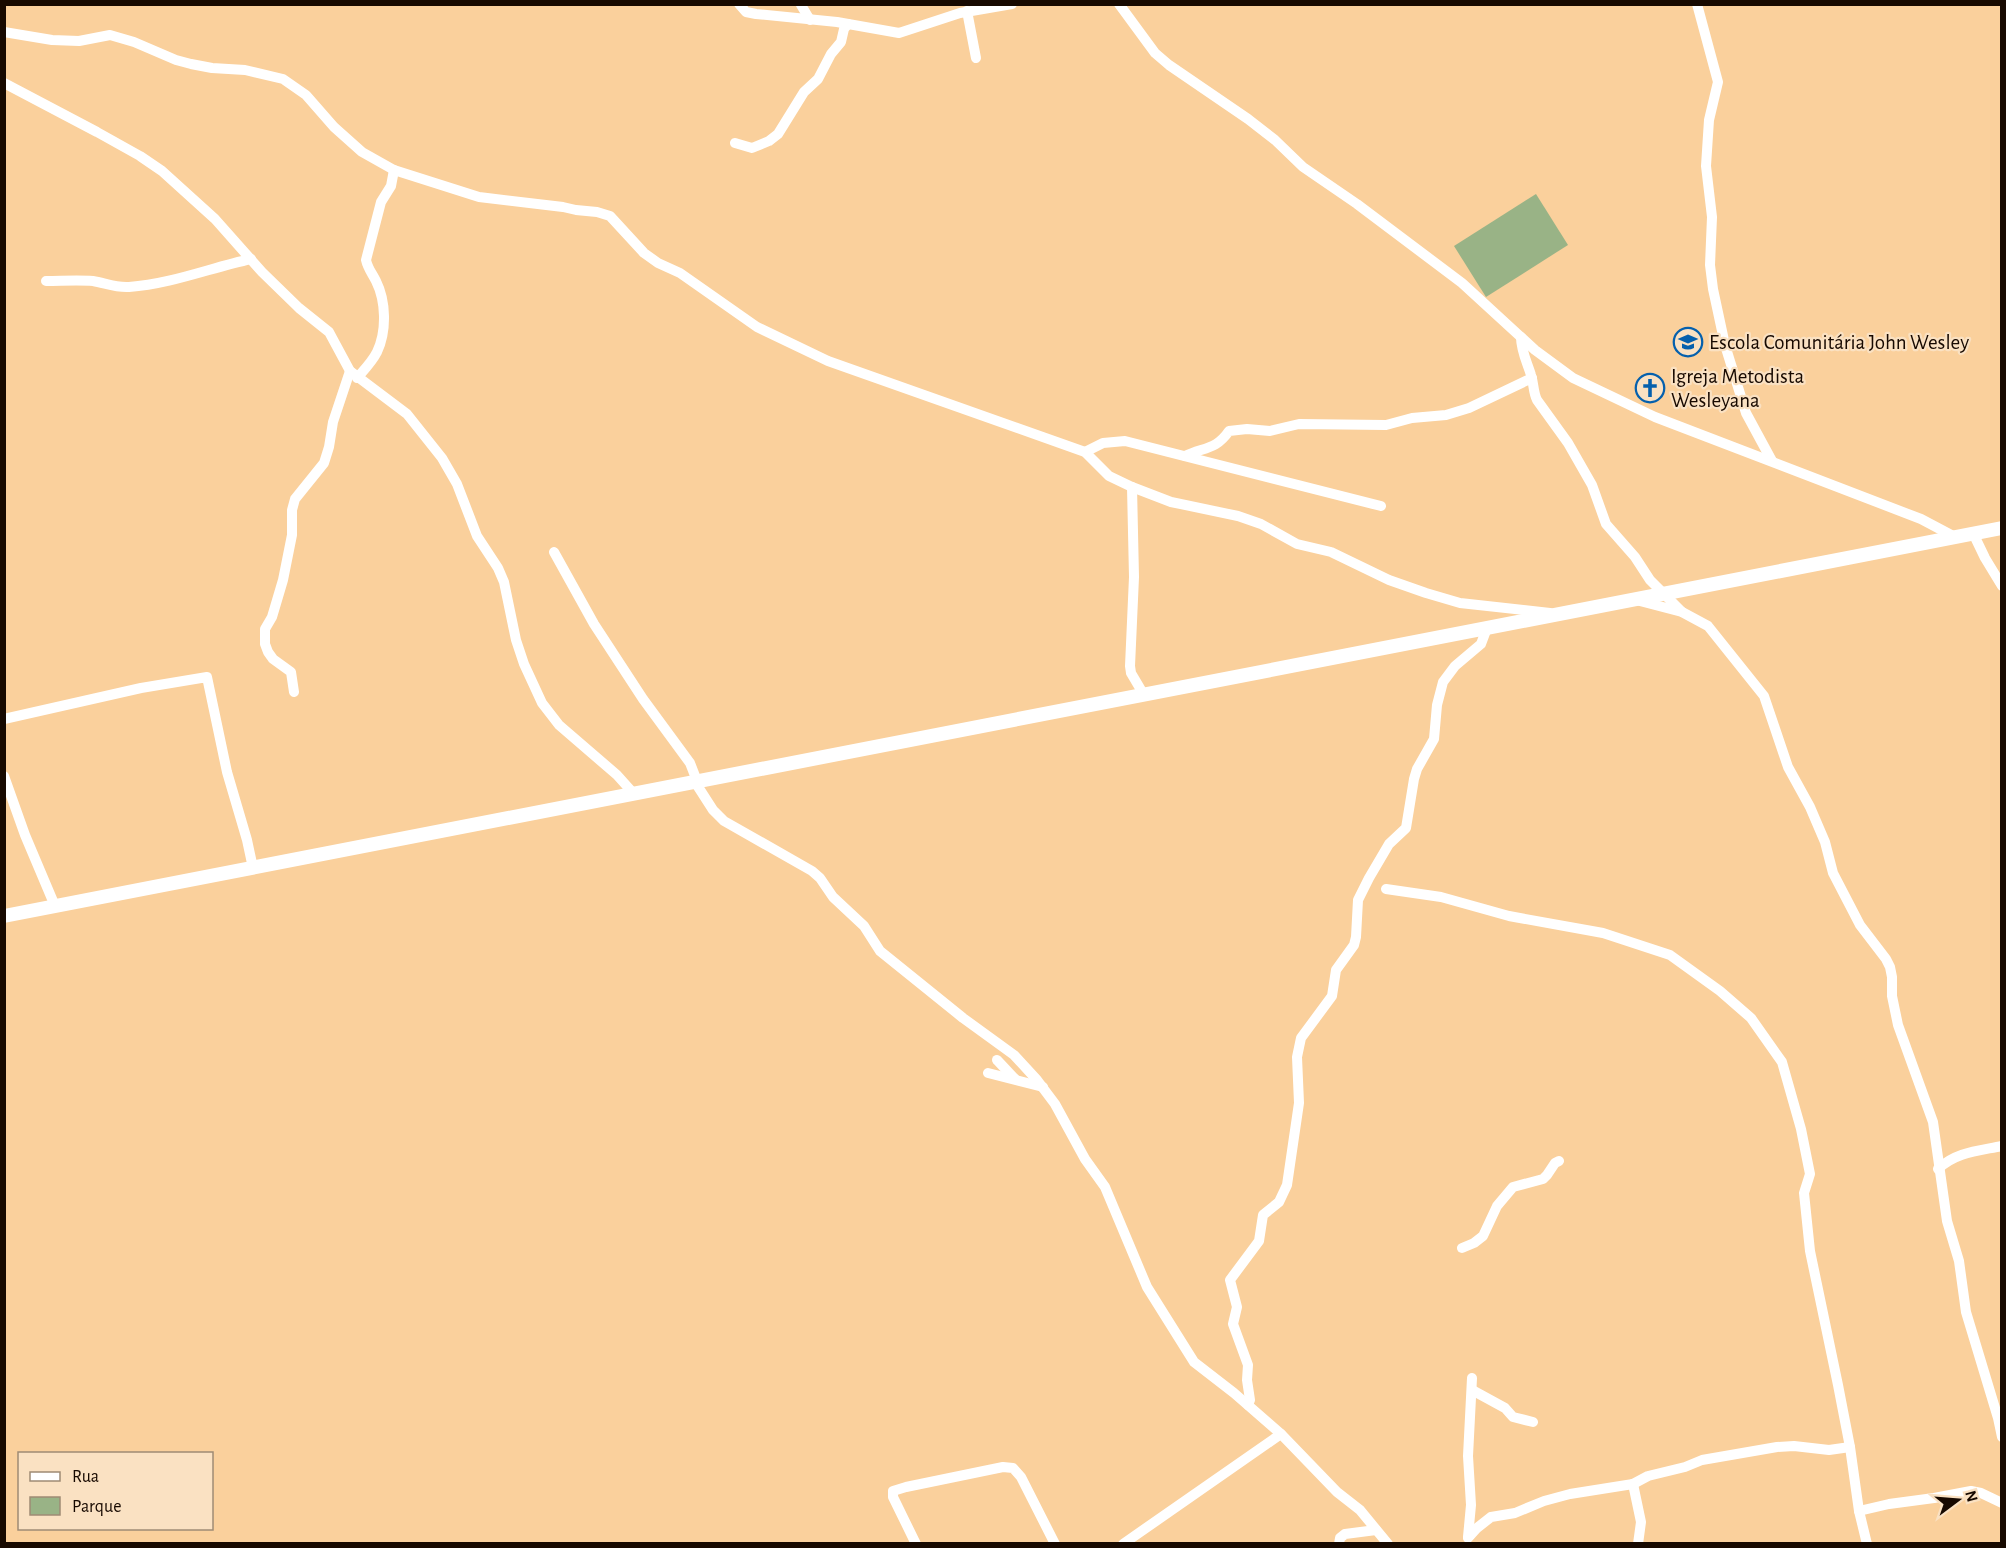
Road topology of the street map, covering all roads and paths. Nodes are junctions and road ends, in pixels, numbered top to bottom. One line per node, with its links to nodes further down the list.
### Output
1 (739, 4): 7 (street)
2 (1012, 4): 6 (street)
3 (1119, 4): 17 (street)
4 (1697, 4): 22 (street)
5 (801, 5): 7 (street); 8 (street)
6 (967, 11): 9 (street); 11 (street)
7 (795, 19): 8 (street)
8 (810, 20): 9 (street)
9 (848, 24): 13 (street)
10 (4, 32): 14 (street)
11 (976, 58)
12 (4, 84): 15 (street)
13 (735, 143)
14 (394, 170): 18 (street); 20 (street)
15 (251, 259): 16 (street); 18 (street)
16 (46, 281)
17 (1521, 337): 19 (street); 22 (street)
18 (353, 375): 36 (street); 41 (street)
19 (1532, 378): 21 (street); 29 (street)
20 (1085, 452): 21 (street); 23 (street)
21 (1185, 456): 24 (street)
22 (1772, 461): 27 (street)
23 (1132, 487): 34 (street); 37 (street)
24 (1381, 506)
25 (2001, 528): 26 (street)
26 (1973, 533): 27 (street); 30 (street)
27 (1955, 537): 31 (street)
28 (554, 552): 40 (street)
29 (1653, 584): 31 (street); 32 (street)
30 (2001, 585)
31 (1664, 593): 32 (street); 33 (street)
32 (1640, 598): 33 (street); 34 (street)
33 (1682, 612): 52 (street)
34 (1556, 614): 35 (street)
35 (1487, 628): 37 (street); 56 (street)
36 (294, 692)
37 (1144, 695): 40 (street)
38 (4, 719): 42 (street)
39 (4, 776): 44 (street)
40 (696, 782): 41 (street); 49 (street)
41 (634, 794): 42 (street)
42 (253, 868): 44 (street)
43 (1386, 889): 60 (street)
44 (55, 906): 45 (street)
45 (4, 916)
46 (997, 1060): 48 (street)
47 (988, 1073): 48 (street)
48 (1016, 1080): 49 (street)
49 (1043, 1087): 56 (street)
50 (2001, 1146): 52 (street)
51 (1559, 1161): 53 (street)
52 (1938, 1169): 59 (street)
53 (1462, 1248)
54 (1472, 1378): 55 (street)
55 (1472, 1390): 57 (street); 65 (street)
56 (1248, 1405): 58 (street)
57 (1533, 1422)
58 (1281, 1434): 64 (street); 68 (street)
59 (2001, 1437)
60 (1850, 1447): 61 (street); 63 (street)
61 (1633, 1484): 65 (street); 71 (street)
62 (2001, 1503): 63 (street)
63 (1859, 1511): 72 (street)
64 (1376, 1530): 69 (street); 70 (street)
65 (1467, 1541)
66 (916, 1544): 67 (street)
67 (1056, 1544)
68 (1123, 1544)
69 (1339, 1544)
70 (1388, 1544)
71 (1638, 1544)
72 (1867, 1544)

